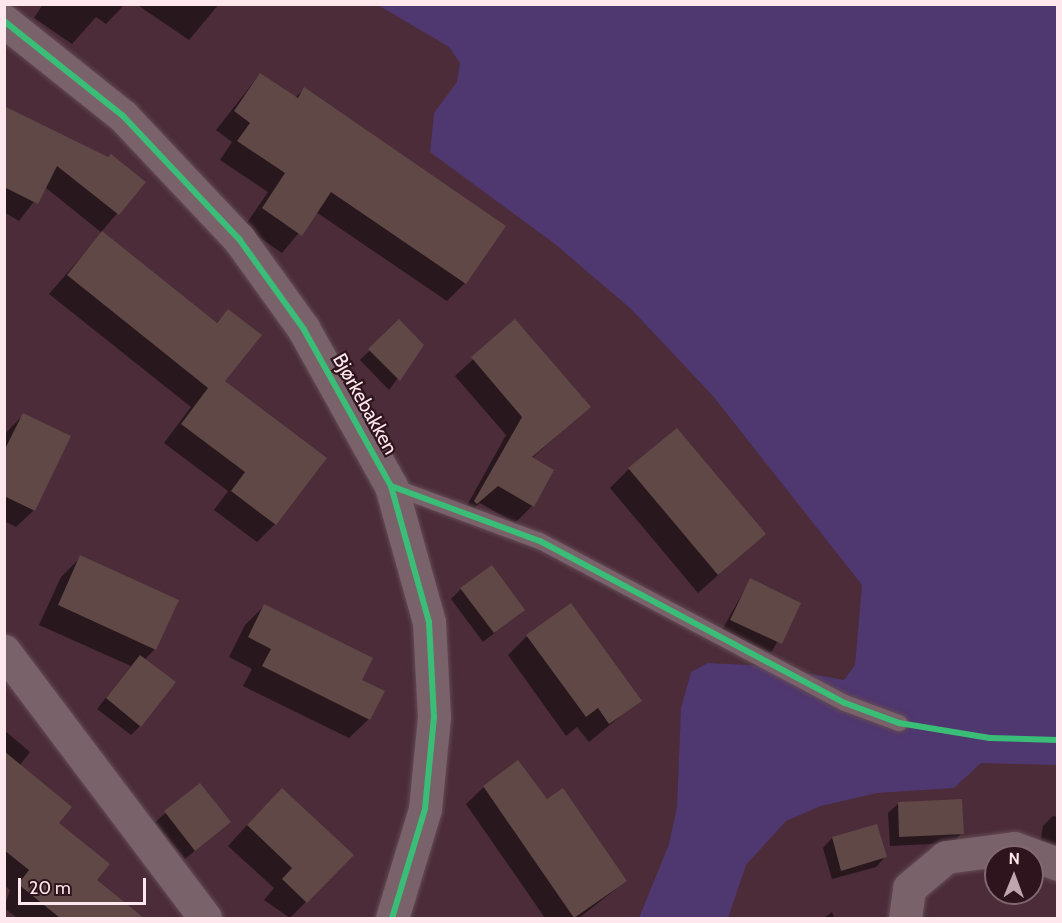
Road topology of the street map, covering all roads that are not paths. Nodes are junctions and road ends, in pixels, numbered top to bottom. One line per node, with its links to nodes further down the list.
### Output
1 (4, 21): 2 (street, Bjørkebakken)
2 (391, 486): 4 (lane); 7 (street, Bjørkebakken)
3 (4, 651): 6 (street)
4 (899, 723)
5 (1058, 864): 8 (street)
6 (205, 918)
7 (392, 918)
8 (905, 918)

